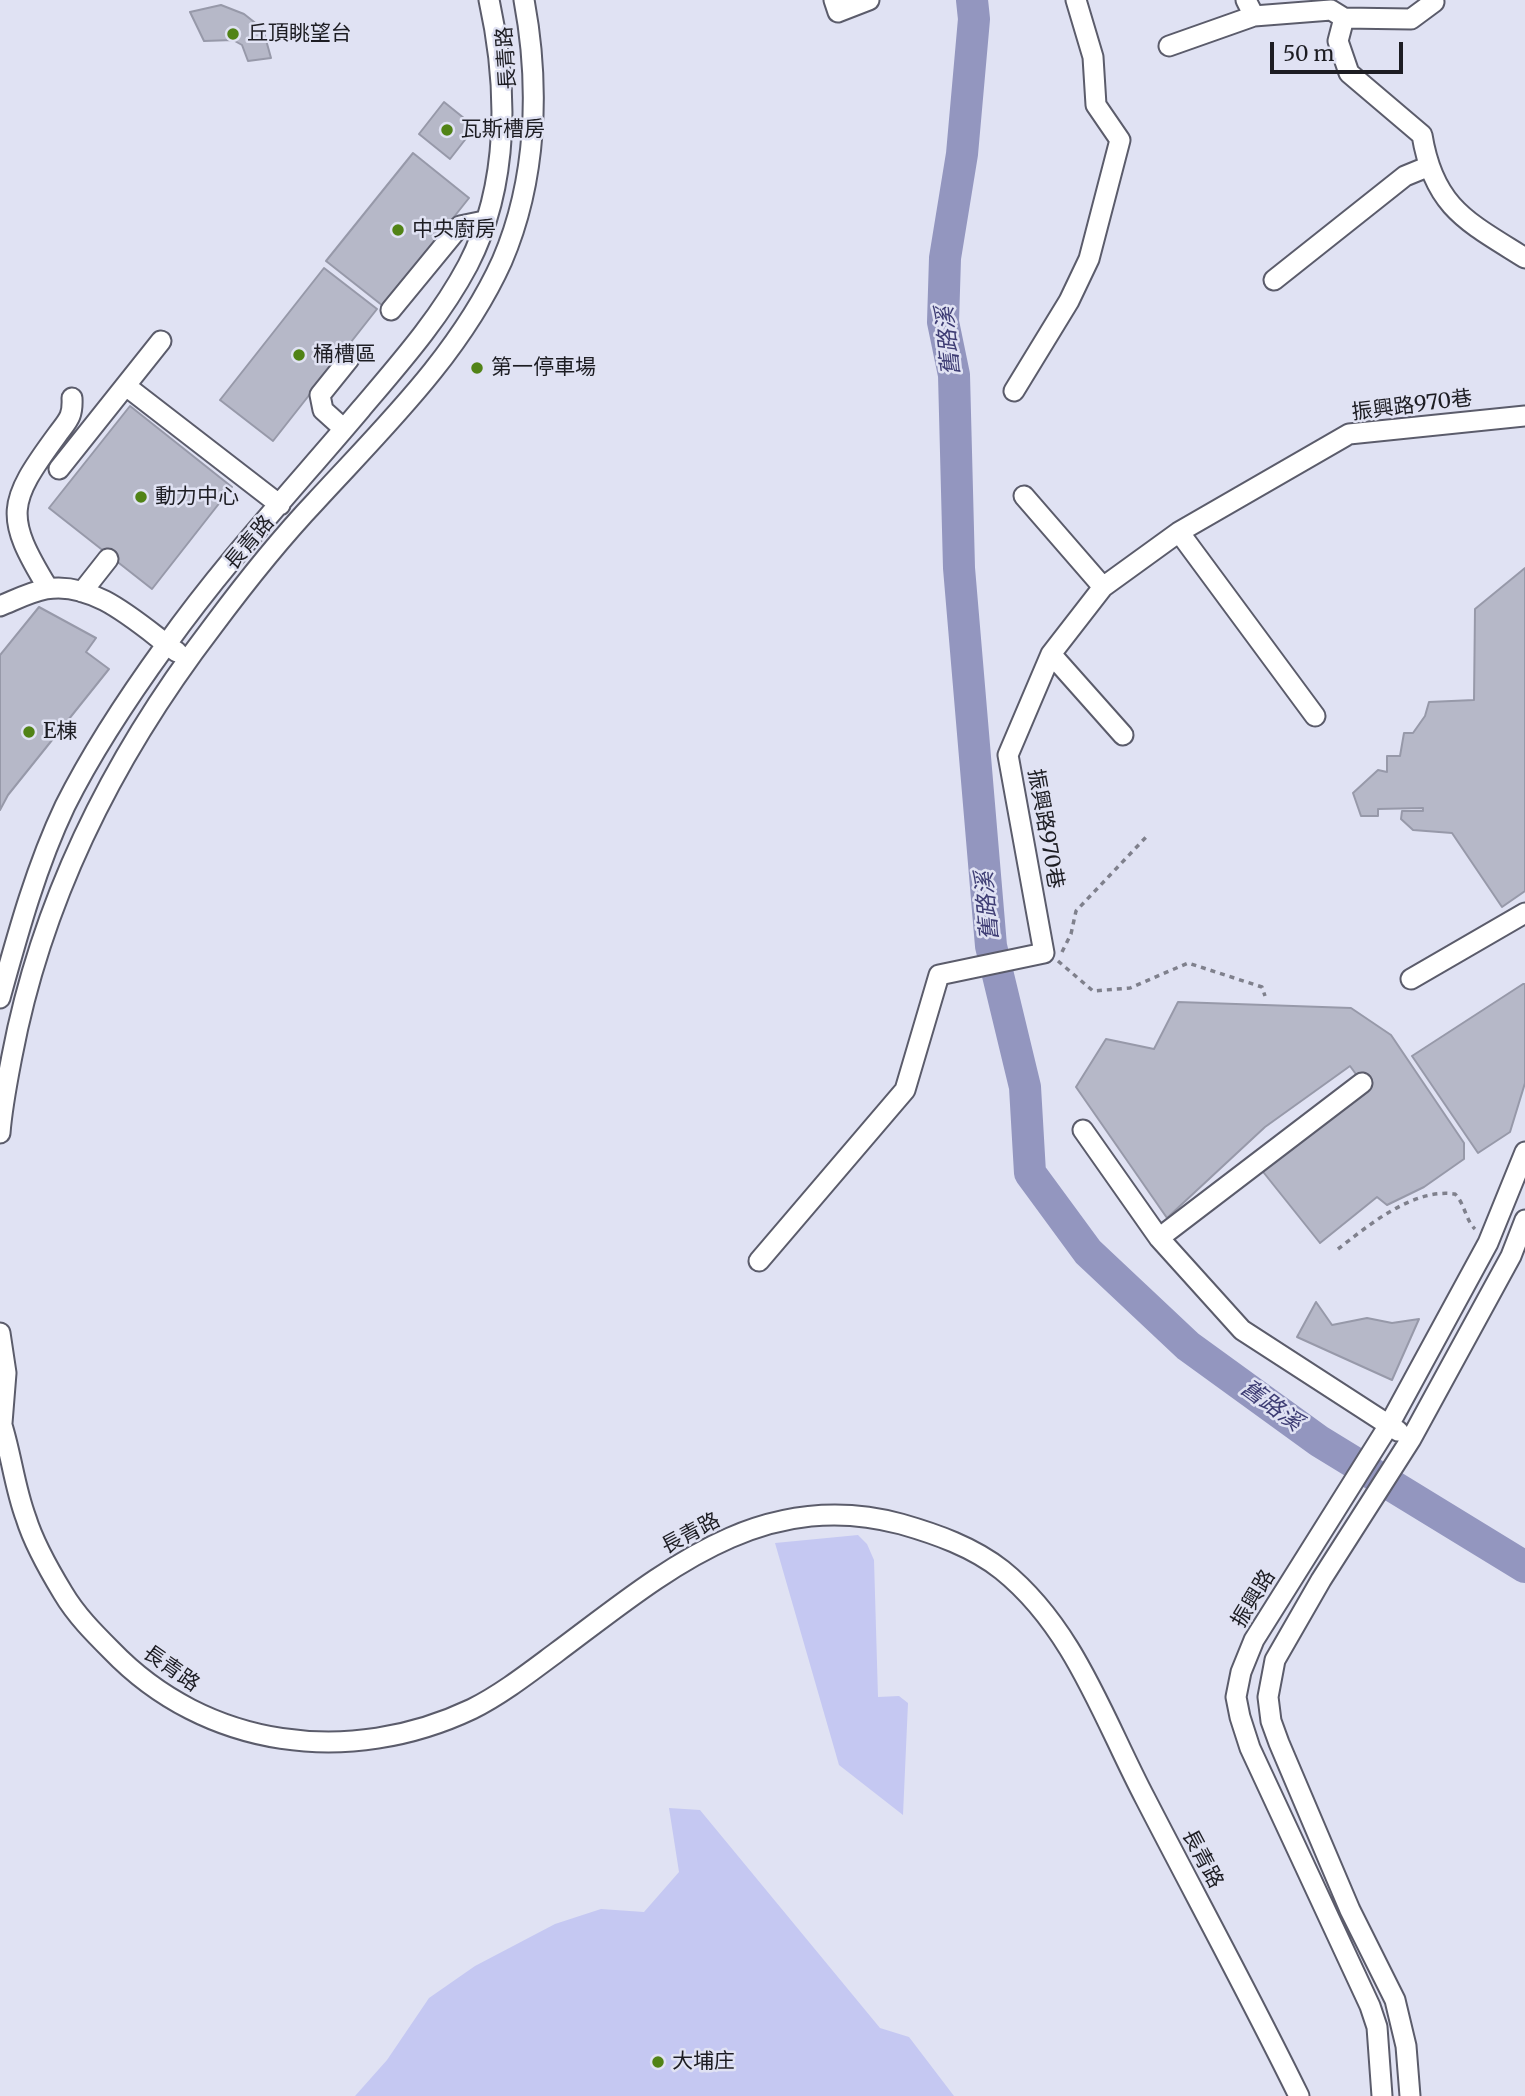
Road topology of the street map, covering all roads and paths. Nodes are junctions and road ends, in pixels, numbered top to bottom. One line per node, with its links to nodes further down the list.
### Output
1 (489, 0): 11 (street, 長青路)
2 (524, 0): 17 (street, 長青路)
3 (834, 0): 4 (street)
4 (869, 0)
5 (1076, 0): 20 (street)
6 (1434, 2): 8 (street)
7 (1250, 8): 8 (street); 9 (street)
8 (1344, 18): 10 (street)
9 (1169, 46)
10 (1427, 167): 12 (street); 13 (street)
11 (484, 221): 14 (street); 15 (street, 長青路)
12 (1525, 258)
13 (1274, 280)
14 (391, 310)
15 (425, 331): 17 (street); 23 (street, 長青路)
16 (162, 341): 19 (street)
17 (448, 349): 35 (street, 長青路)
18 (349, 359): 23 (street)
19 (126, 386): 24 (street); 26 (street)
20 (1014, 391)
21 (72, 398): 30 (street)
22 (1525, 416): 27 (street, 振興路970巷)
23 (344, 429): 26 (street, 長青路)
24 (59, 469)
25 (1024, 496): 29 (street)
26 (280, 505): 33 (street, 長青路)
27 (1179, 532): 29 (street, 振興路970巷); 36 (street)
28 (108, 559): 31 (street)
29 (1103, 587): 34 (street, 振興路970巷)
30 (48, 589): 31 (street); 32 (street)
31 (82, 592): 33 (street)
32 (0, 607)
33 (166, 644): 35 (street); 43 (street, 長青路)
34 (1051, 654): 37 (street); 40 (street, 振興路970巷)
35 (187, 659): 44 (street, 長青路)
36 (1315, 716)
37 (1123, 735)
38 (1148, 835): 40 (path)
39 (1525, 913): 41 (street)
40 (1051, 956): 42 (path); 53 (street)
41 (1411, 979)
42 (1265, 996)
43 (0, 998)
44 (4, 1075): 47 (street, 長青路)
45 (1362, 1083): 50 (street)
46 (1083, 1130): 50 (street)
47 (0, 1133)
48 (1525, 1152): 51 (street, 振興路)
49 (1525, 1220): 54 (street)
50 (1159, 1238): 58 (street)
51 (1488, 1243): 52 (path); 54 (street); 58 (street, 振興路)
52 (1338, 1249)
53 (759, 1261)
54 (1518, 1261): 59 (street)
55 (0, 1333): 56 (street, 長青路)
56 (0, 1339): 57 (street, 長青路)
57 (1, 1421): 60 (street, 長青路)
58 (1389, 1425): 59 (street); 61 (street, 振興路)
59 (1411, 1439): 62 (street)
60 (1299, 2096)
61 (1382, 2096)
62 (1410, 2096)

